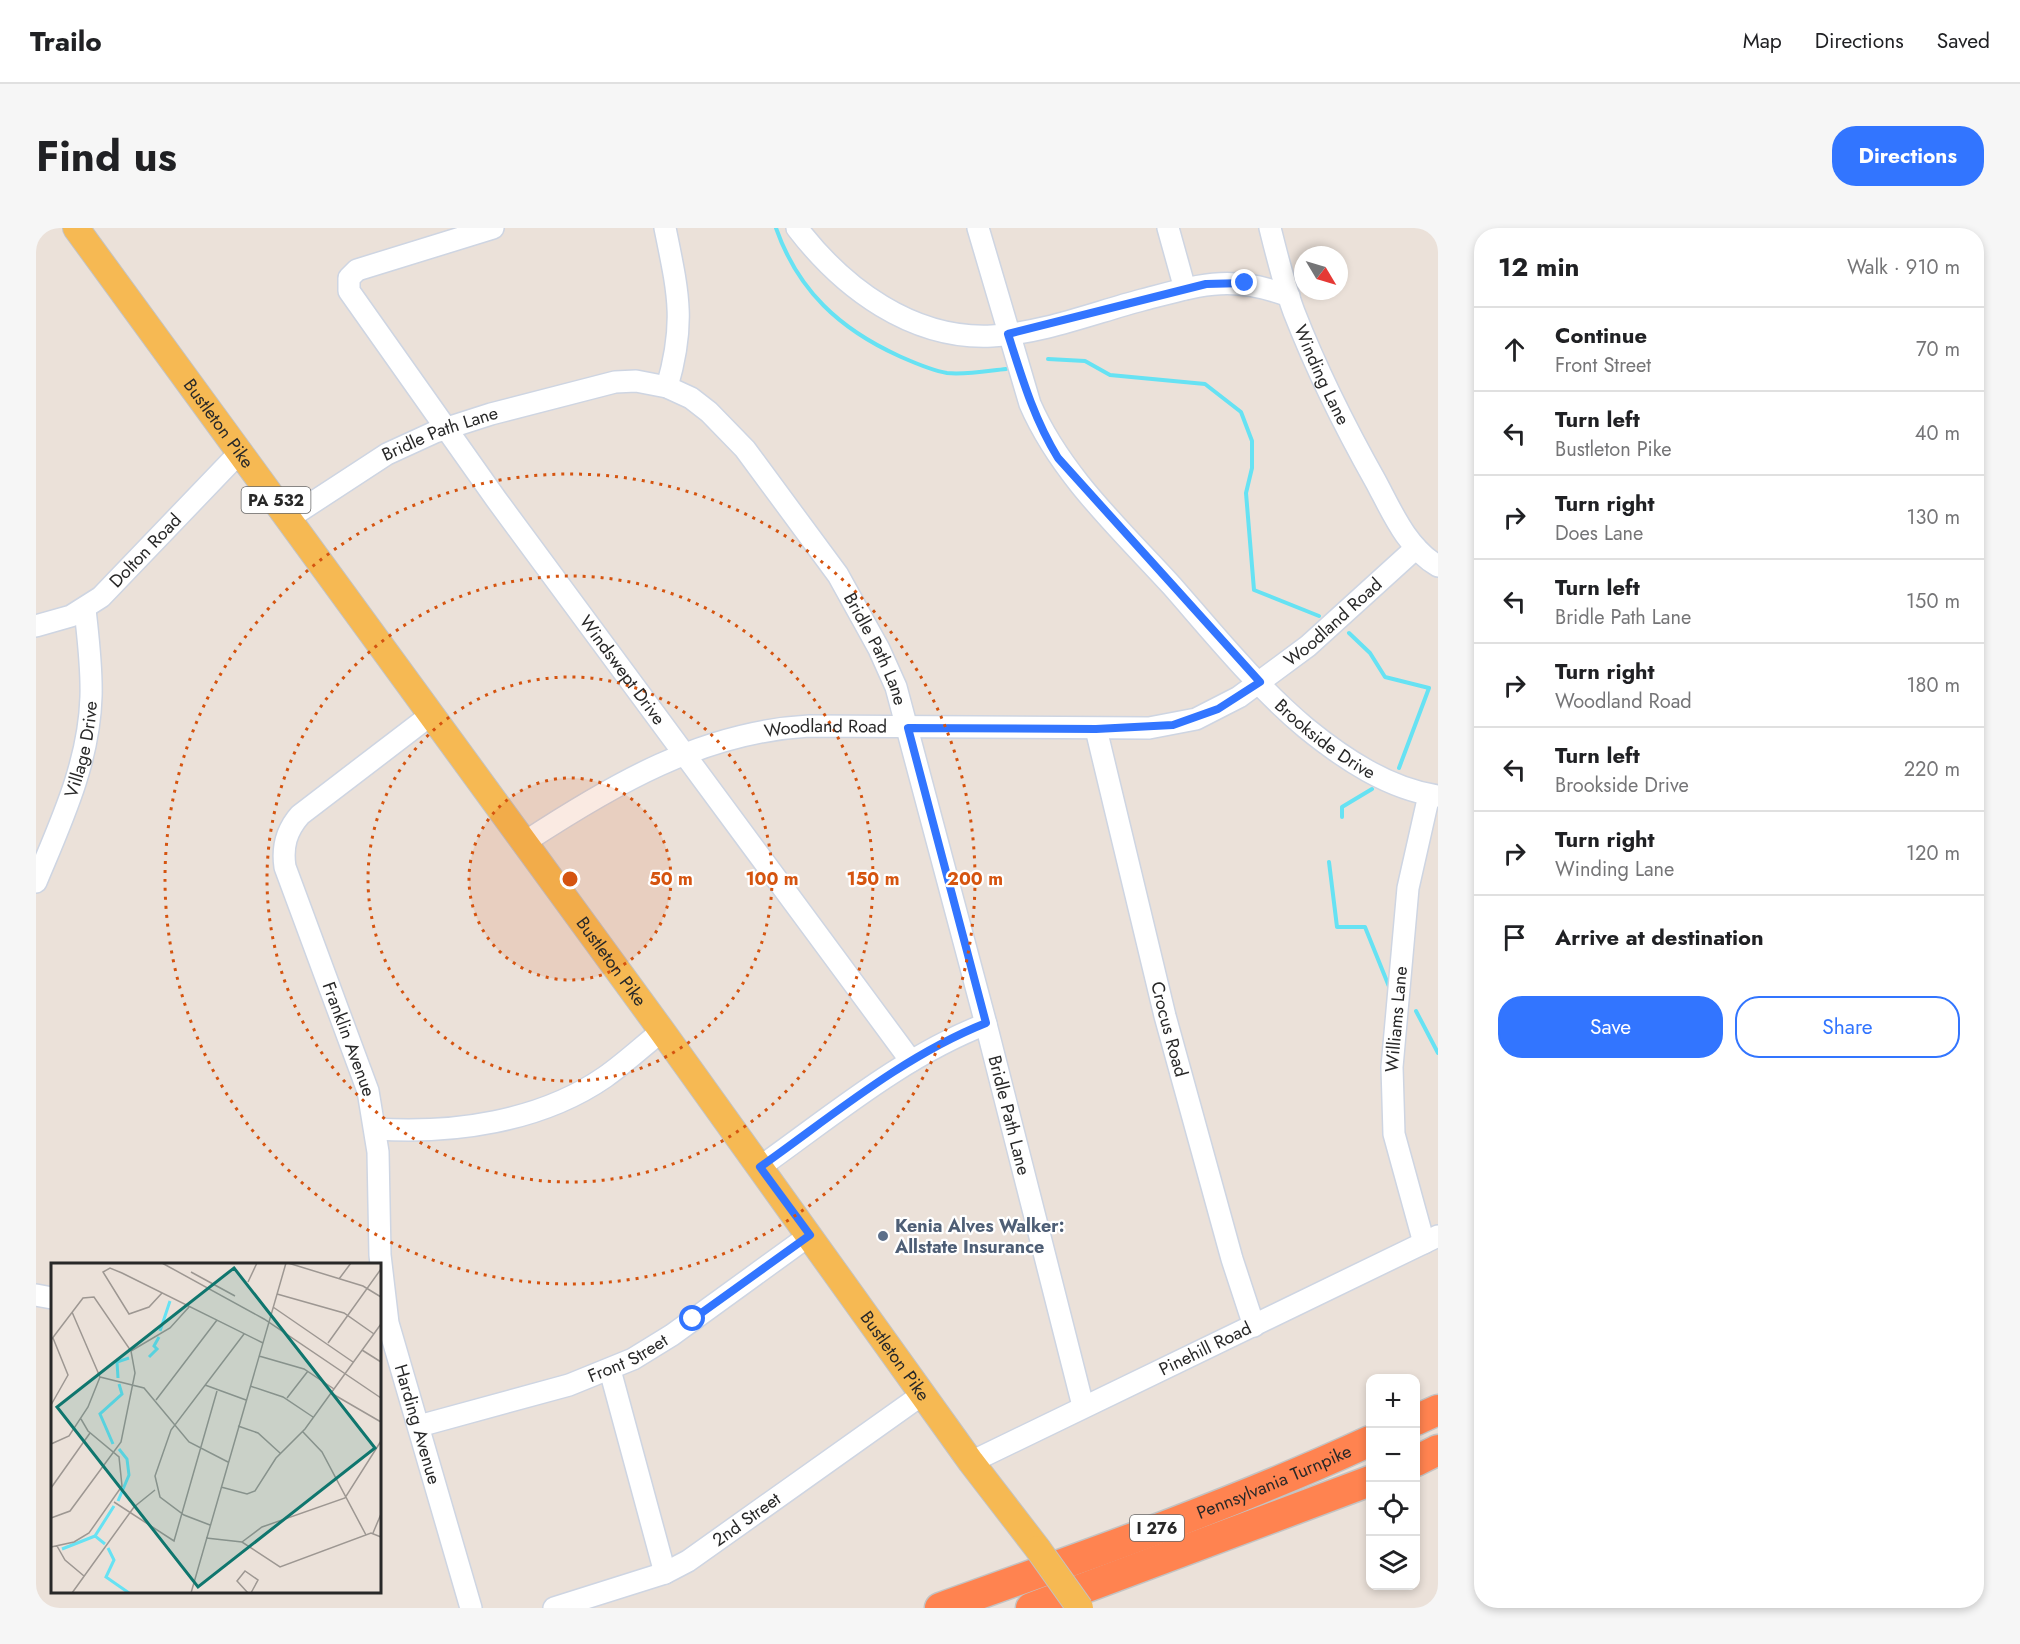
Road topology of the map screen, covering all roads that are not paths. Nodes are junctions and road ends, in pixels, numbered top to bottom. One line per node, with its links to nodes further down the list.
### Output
1 (76, 228): 13 (main road, Bustleton Pike / PA 532)
2 (493, 228): 12 (street, Windswept Drive)
3 (664, 228): 11 (street)
4 (797, 228): 10 (street)
5 (978, 228): 10 (street, Brookside Drive)
6 (1168, 228): 8 (street)
7 (1270, 228): 9 (street, Winding Lane)
8 (1185, 289): 9 (street); 10 (street)
9 (1288, 296): 15 (street, Winding Lane)
10 (1008, 334): 19 (street, Brookside Drive)
11 (667, 387): 12 (street, Bridle Path Lane); 21 (street, Bridle Path Lane)
12 (447, 429): 14 (street, Bridle Path Lane); 23 (street, Windswept Drive)
13 (241, 451): 14 (main road, Bustleton Pike / PA 532); 17 (street, Dolton Road)
14 (289, 518): 20 (main road, Bustleton Pike / PA 532)
15 (1416, 548): 16 (street, Winding Lane); 19 (street, Woodland Road)
16 (1438, 566)
17 (85, 609): 18 (street, Dolton Road); 26 (street, Village Drive)
18 (36, 627)
19 (1260, 682): 22 (street, Woodland Road); 24 (street, Brookside Drive)
20 (432, 714): 25 (main road, Bustleton Pike / PA 532); 30 (street, Franklin Avenue)
21 (908, 728): 22 (street, Woodland Road); 23 (street, Woodland Road); 27 (street, Bridle Path Lane)
22 (1096, 729): 39 (street, Crocus Road)
23 (683, 754): 25 (street, Woodland Road); 29 (street, Windswept Drive)
24 (1434, 796): 33 (street, Williams Lane)
25 (525, 842): 28 (main road, Bustleton Pike / PA 532)
26 (36, 882)
27 (986, 1023): 29 (street); 42 (street, Bridle Path Lane)
28 (662, 1031): 30 (street); 31 (main road, Bustleton Pike / PA 532)
29 (911, 1061): 31 (street)
30 (376, 1129): 34 (street, Harding Avenue)
31 (760, 1167): 32 (main road, Bustleton Pike / PA 532)
32 (810, 1235): 40 (street, Front Street); 41 (main road, Bustleton Pike / PA 532)
33 (1431, 1240): 39 (street, Pinehill Road)
34 (380, 1263)
35 (381, 1272): 38 (street, Harding Avenue)
36 (36, 1295): 37 (street)
37 (51, 1298)
38 (384, 1323): 45 (street, Harding Avenue)
39 (1254, 1326): 42 (street, Pinehill Road)
40 (610, 1370): 45 (street, Front Street); 51 (street)
41 (923, 1394): 49 (main road, Bustleton Pike / PA 532); 51 (street, 2nd Street)
42 (1083, 1406): 49 (street, Pinehill Road)
43 (1438, 1410): 44 (highway)
44 (1420, 1418)
45 (419, 1426): 52 (street, Harding Avenue)
46 (1366, 1443): 54 (highway, Pennsylvania Turnpike / I 276)
47 (1438, 1450): 48 (highway)
48 (1420, 1459)
49 (971, 1462): 56 (main road, Bustleton Pike / PA 532, bridge)
50 (1368, 1482): 55 (highway, Pennsylvania Turnpike / I 276)
51 (665, 1573): 53 (street, 2nd Street)
52 (465, 1606)
53 (554, 1608)
54 (940, 1608)
55 (1031, 1608)
56 (1080, 1608)

